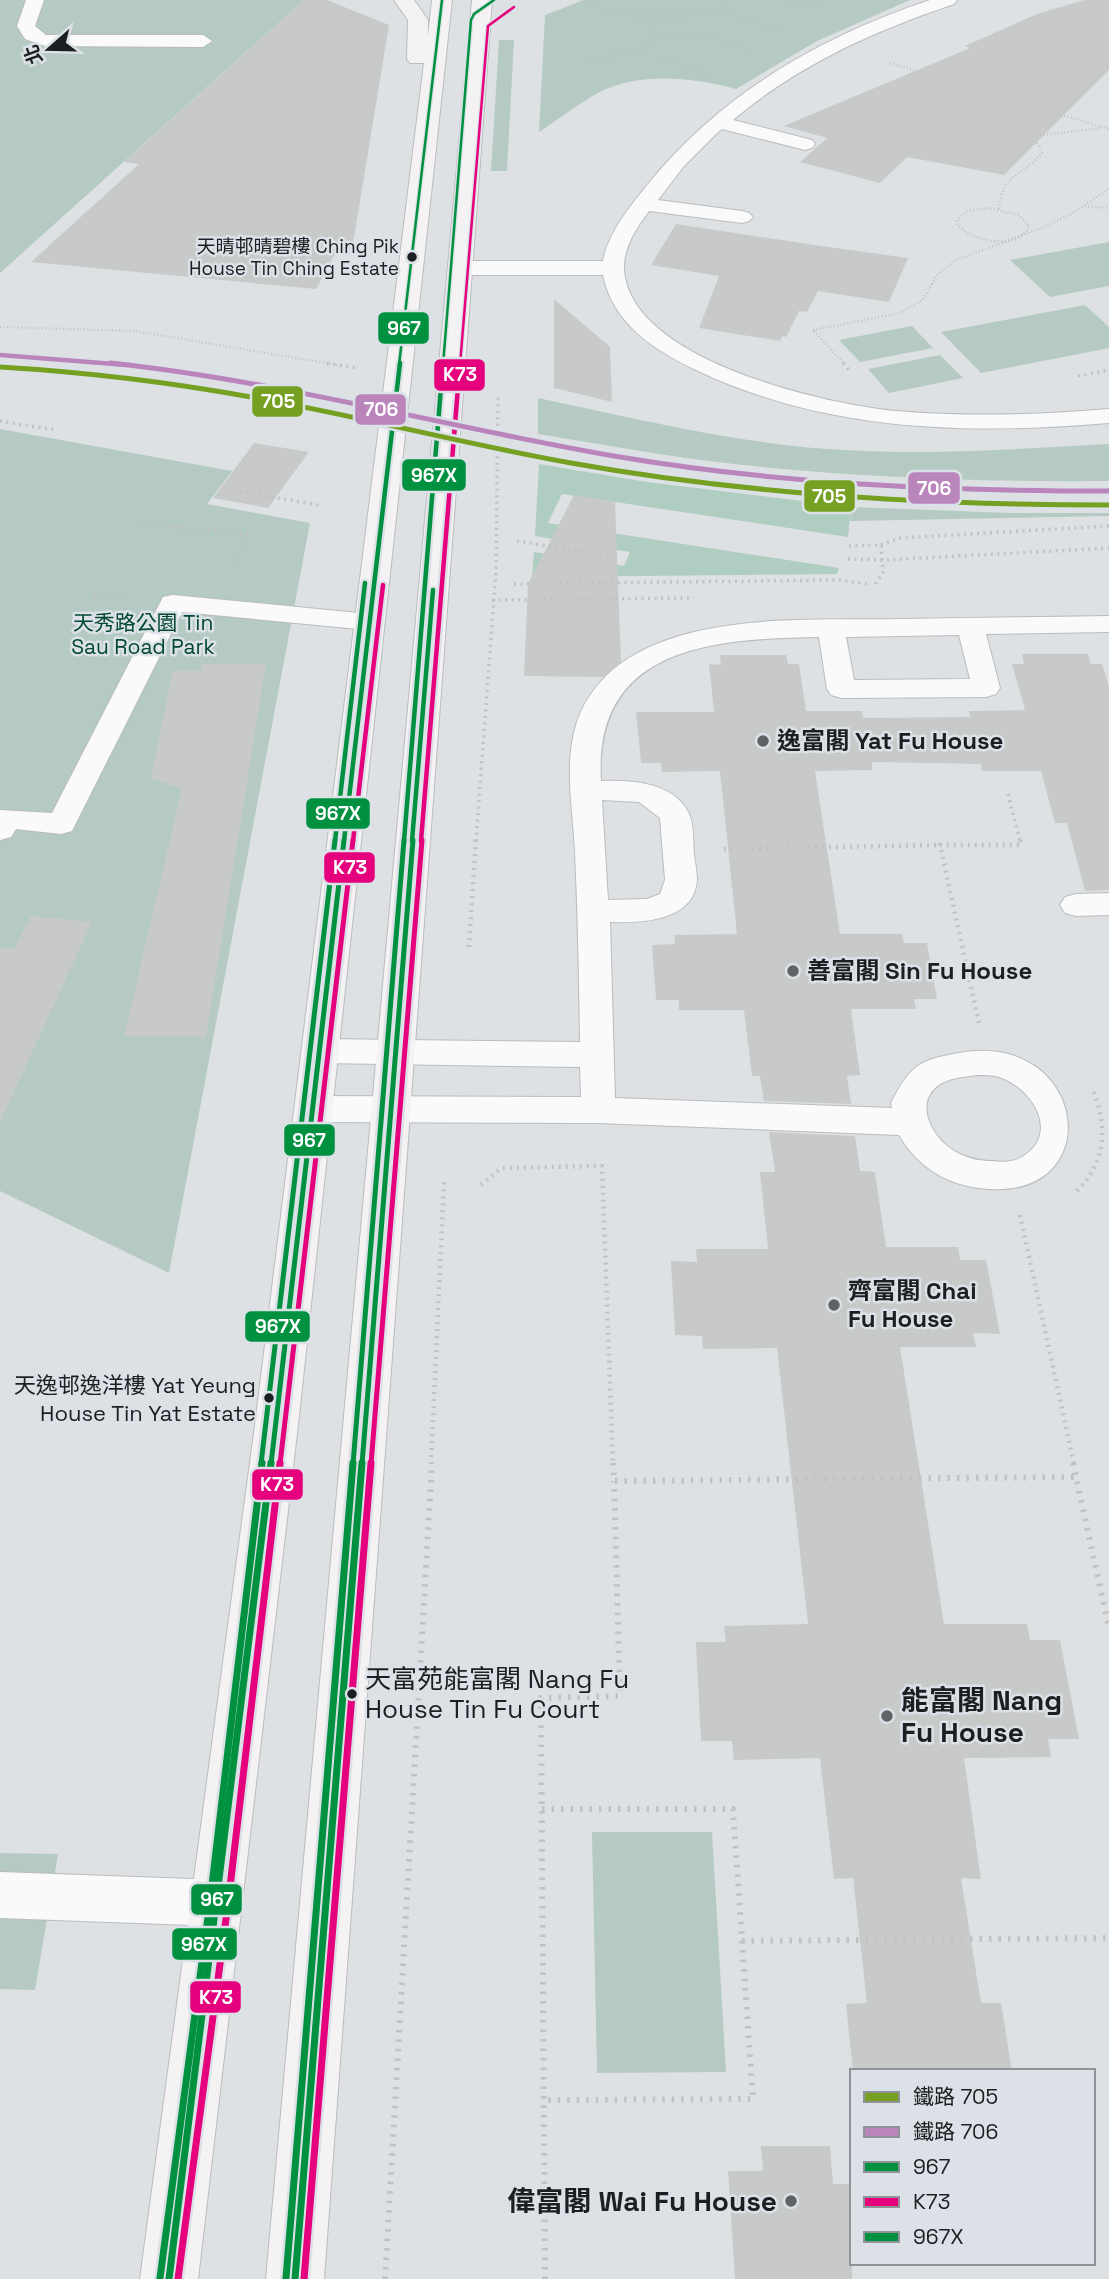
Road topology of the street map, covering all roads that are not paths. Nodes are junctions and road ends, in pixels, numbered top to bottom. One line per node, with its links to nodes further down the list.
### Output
1 (35, 0): 7 (lane)
2 (404, 0): 8 (street)
3 (442, 0): 8 (street)
4 (509, 0): 6 (street)
5 (948, 0): 9 (lane)
6 (481, 11): 13 (street)
7 (203, 41)
8 (431, 98): 16 (street)
9 (717, 122): 10 (lane); 11 (lane)
10 (805, 145)
11 (643, 204): 12 (lane); 14 (lane)
12 (742, 217)
13 (460, 268): 14 (lane); 26 (street)
14 (613, 268): 15 (lane)
15 (1109, 416)
16 (369, 622): 21 (lane); 25 (street)
17 (1109, 624): 18 (lane)
18 (971, 627): 19 (lane); 19 (lane)
19 (831, 629): 20 (lane)
20 (587, 791): 24 (lane); 24 (lane)
21 (0, 830)
22 (1109, 904): 23 (lane)
23 (1076, 905)
24 (593, 911): 27 (lane)
25 (320, 1051): 26 (lane); 28 (street)
26 (395, 1051): 27 (lane); 29 (street)
27 (597, 1055): 30 (lane); 31 (lane)
28 (312, 1109): 29 (lane); 34 (street)
29 (390, 1110): 30 (lane); 36 (street)
30 (598, 1110): 31 (lane)
31 (671, 1112): 32 (lane)
32 (909, 1122)
33 (0, 1895): 34 (lane)
34 (219, 1903): 35 (street)
35 (169, 2279)
36 (295, 2279)

